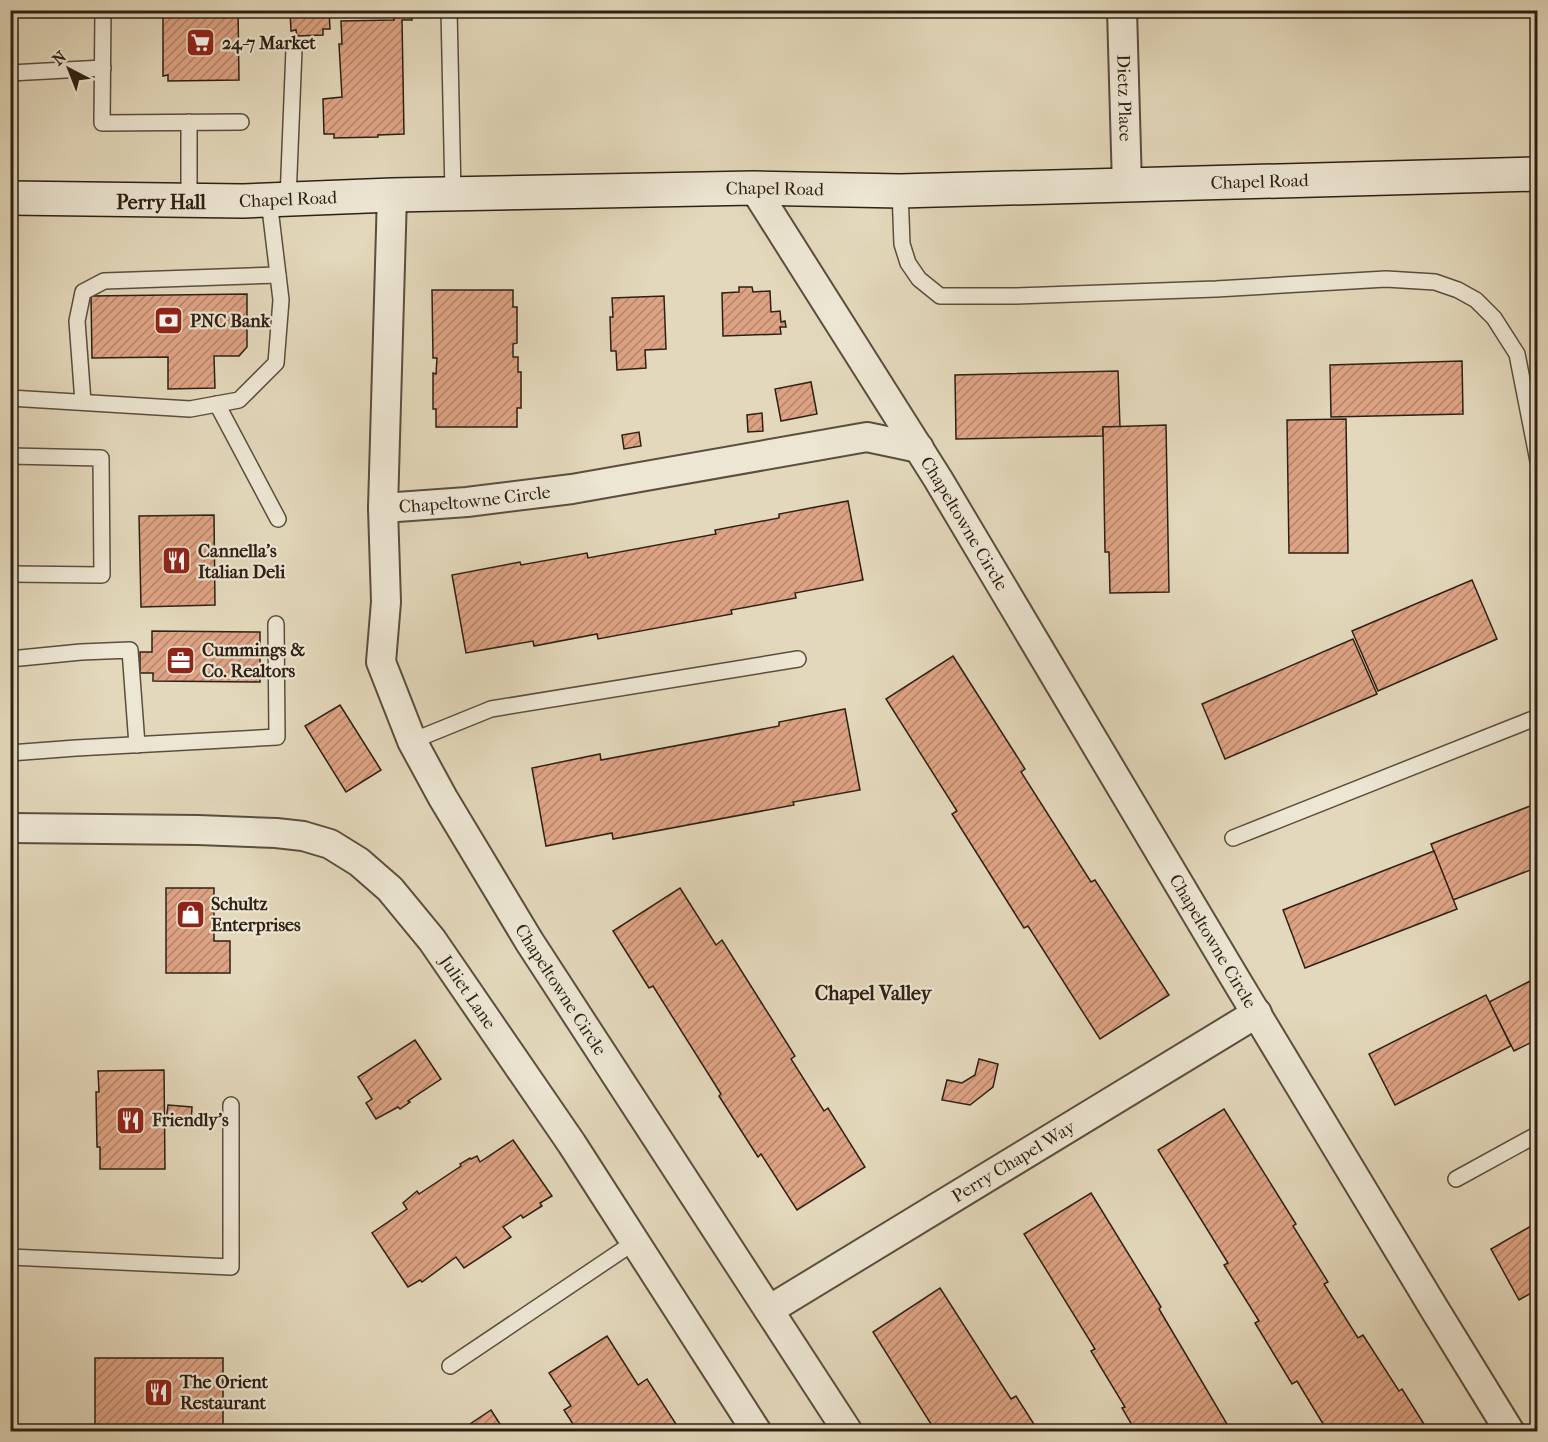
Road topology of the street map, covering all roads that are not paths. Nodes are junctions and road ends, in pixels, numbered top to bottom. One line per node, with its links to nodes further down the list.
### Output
1 (103, 10): 5 (lane)
2 (449, 10): 13 (lane)
3 (1122, 10): 10 (street, Dietz Place)
4 (294, 49): 16 (lane)
5 (103, 68): 6 (lane); 7 (lane)
6 (10, 74)
7 (189, 122): 8 (lane); 17 (lane)
8 (241, 122)
9 (1538, 174): 10 (street, Chapel Road)
10 (1127, 186): 12 (street, Chapel Road)
11 (754, 188): 12 (street, Chapel Road); 13 (street, Chapel Road); 22 (street, Chapeltowne Circle)
12 (900, 191): 24 (lane)
13 (453, 194): 14 (street, Chapel Road)
14 (392, 195): 16 (street, Chapel Road); 25 (street, Chapeltowne Circle)
15 (10, 198): 17 (street, Chapel Road)
16 (279, 199): 17 (street, Chapel Road); 18 (lane)
17 (189, 200)
18 (278, 275): 20 (lane); 21 (lane)
19 (10, 398): 20 (lane)
20 (83, 402): 21 (lane)
21 (217, 404): 26 (lane)
22 (919, 448): 25 (street, Chapeltowne Circle); 37 (street, Chapeltowne Circle)
23 (10, 456): 27 (lane)
24 (1538, 461)
25 (383, 508): 32 (street, Chapeltowne Circle)
26 (278, 519)
27 (10, 574)
28 (276, 624): 33 (lane)
29 (10, 659): 33 (lane)
30 (798, 659): 32 (lane)
31 (1538, 717): 36 (lane)
32 (412, 741): 43 (street, Chapeltowne Circle)
33 (137, 745): 34 (lane)
34 (10, 753)
35 (10, 828): 41 (street, Juliet Lane)
36 (1233, 838)
37 (1257, 1013): 43 (street, Perry Chapel Way); 47 (street, Chapeltowne Circle)
38 (231, 1105): 42 (lane)
39 (1538, 1134): 40 (lane)
40 (1456, 1179)
41 (636, 1241): 44 (lane); 45 (street, Juliet Lane)
42 (10, 1257)
43 (770, 1310): 46 (street, Chapeltowne Circle)
44 (450, 1366)
45 (757, 1431)
46 (848, 1431)
47 (1510, 1431)

